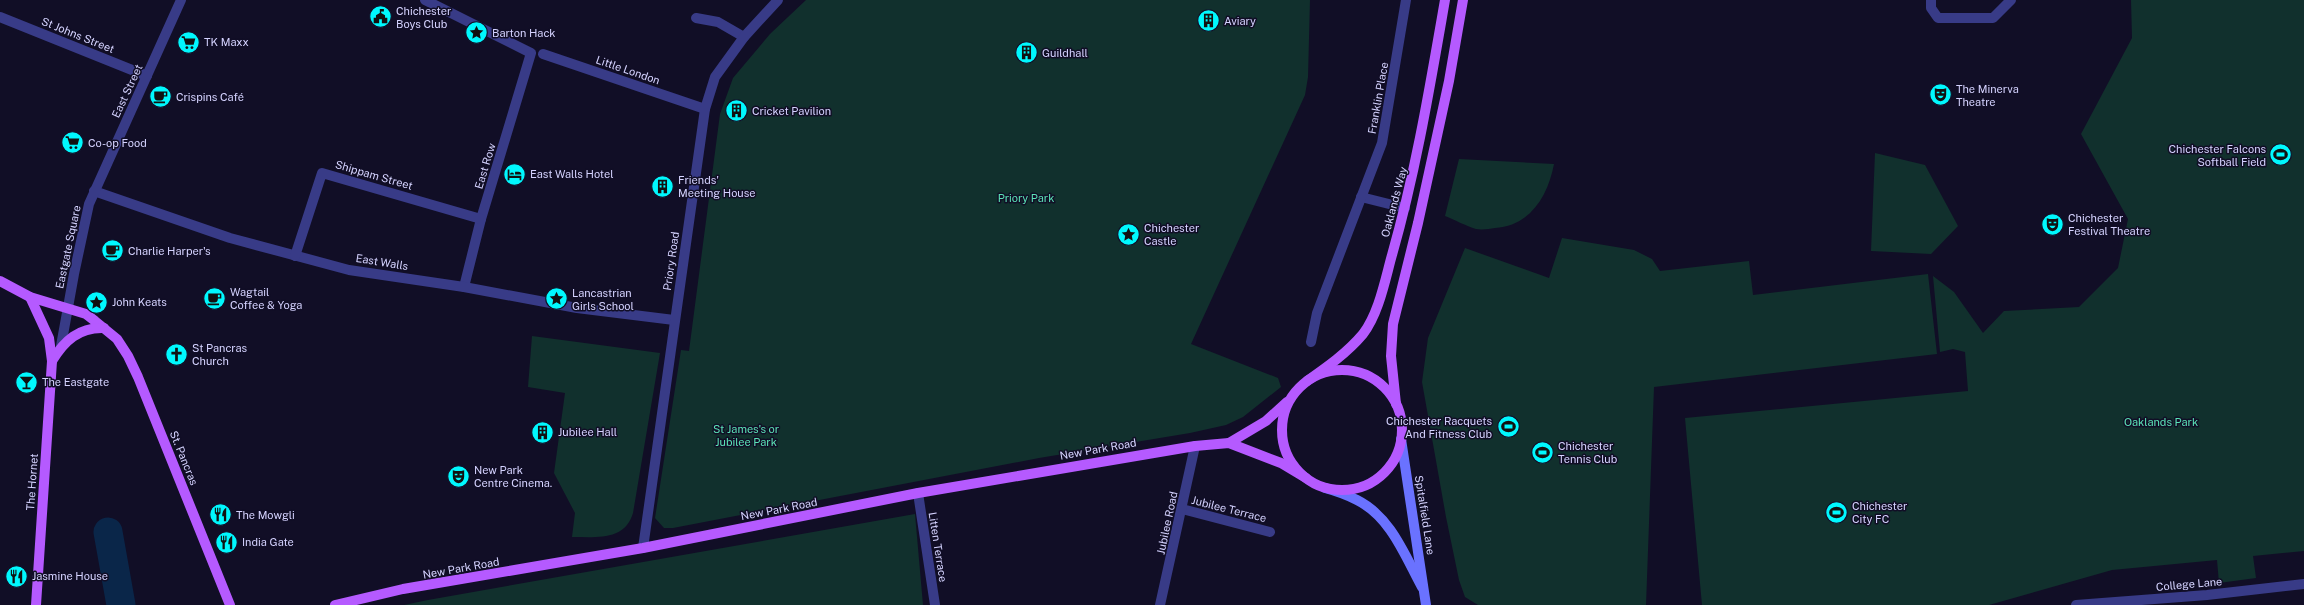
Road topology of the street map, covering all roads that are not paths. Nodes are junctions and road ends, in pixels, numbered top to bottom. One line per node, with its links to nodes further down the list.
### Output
1 (181, 0): 13 (street, East Street)
2 (425, 0): 18 (street, East Row)
3 (778, 0): 11 (street, Priory Road)
4 (1406, 0): 16 (street, Franklin Place)
5 (1445, 0): 17 (main road, Oaklands Way)
6 (1463, 0): 31 (main road)
7 (1931, 0): 8 (street)
8 (2011, 0)
9 (0, 16): 13 (street, St Johns Street)
10 (696, 18): 11 (street)
11 (744, 37): 14 (street, Priory Road)
12 (542, 54): 14 (street, Little London)
13 (147, 76): 15 (street, East Street)
14 (705, 109): 24 (street, Priory Road)
15 (94, 191): 19 (street, East Walls); 23 (street, Eastgate Square)
16 (1361, 197): 17 (street); 26 (street, Franklin Place)
17 (1405, 208): 29 (main road, Oaklands Way)
18 (481, 219): 19 (street, Shippam Street); 21 (street, East Row)
19 (295, 256): 21 (street, East Walls)
20 (0, 281): 22 (main road, Eastgate Square)
21 (464, 287): 24 (street, East Walls)
22 (30, 296): 23 (main road, Eastgate Square); 28 (main road)
23 (68, 308): 25 (main road, Eastgate Square); 27 (street)
24 (674, 320): 40 (street, Priory Road)
25 (104, 328): 27 (main road); 43 (main road, St. Pancras)
26 (1311, 342)
27 (62, 346): 28 (main road)
28 (52, 361): 44 (main road, The Hornet)
29 (1307, 381): 30 (main road); 31 (main road)
30 (1294, 395): 33 (main road, New Park Road); 35 (main road)
31 (1396, 404): 32 (main road)
32 (1401, 439): 36 (main road); 42 (main road, Spitalfield Lane)
33 (1229, 443): 34 (main road, New Park Road); 35 (main road, New Park Road)
34 (1195, 446): 37 (main road, New Park Road); 38 (street, Jubilee Road)
35 (1306, 478): 36 (main road)
36 (1325, 488): 42 (main road, Spitalfield Lane)
37 (918, 493): 40 (main road, New Park Road); 47 (street, Litten Terrace)
38 (1182, 509): 39 (street, Jubilee Terrace); 48 (street, Jubilee Road)
39 (1270, 532)
40 (643, 548): 46 (main road, New Park Road)
41 (2304, 584): 50 (street, College Lane)
42 (1426, 594): 49 (main road, Spitalfield Lane)
43 (228, 601): 45 (main road)
44 (36, 605)
45 (237, 605)
46 (335, 605)
47 (935, 605)
48 (1160, 605)
49 (1426, 605)
50 (2076, 605)

